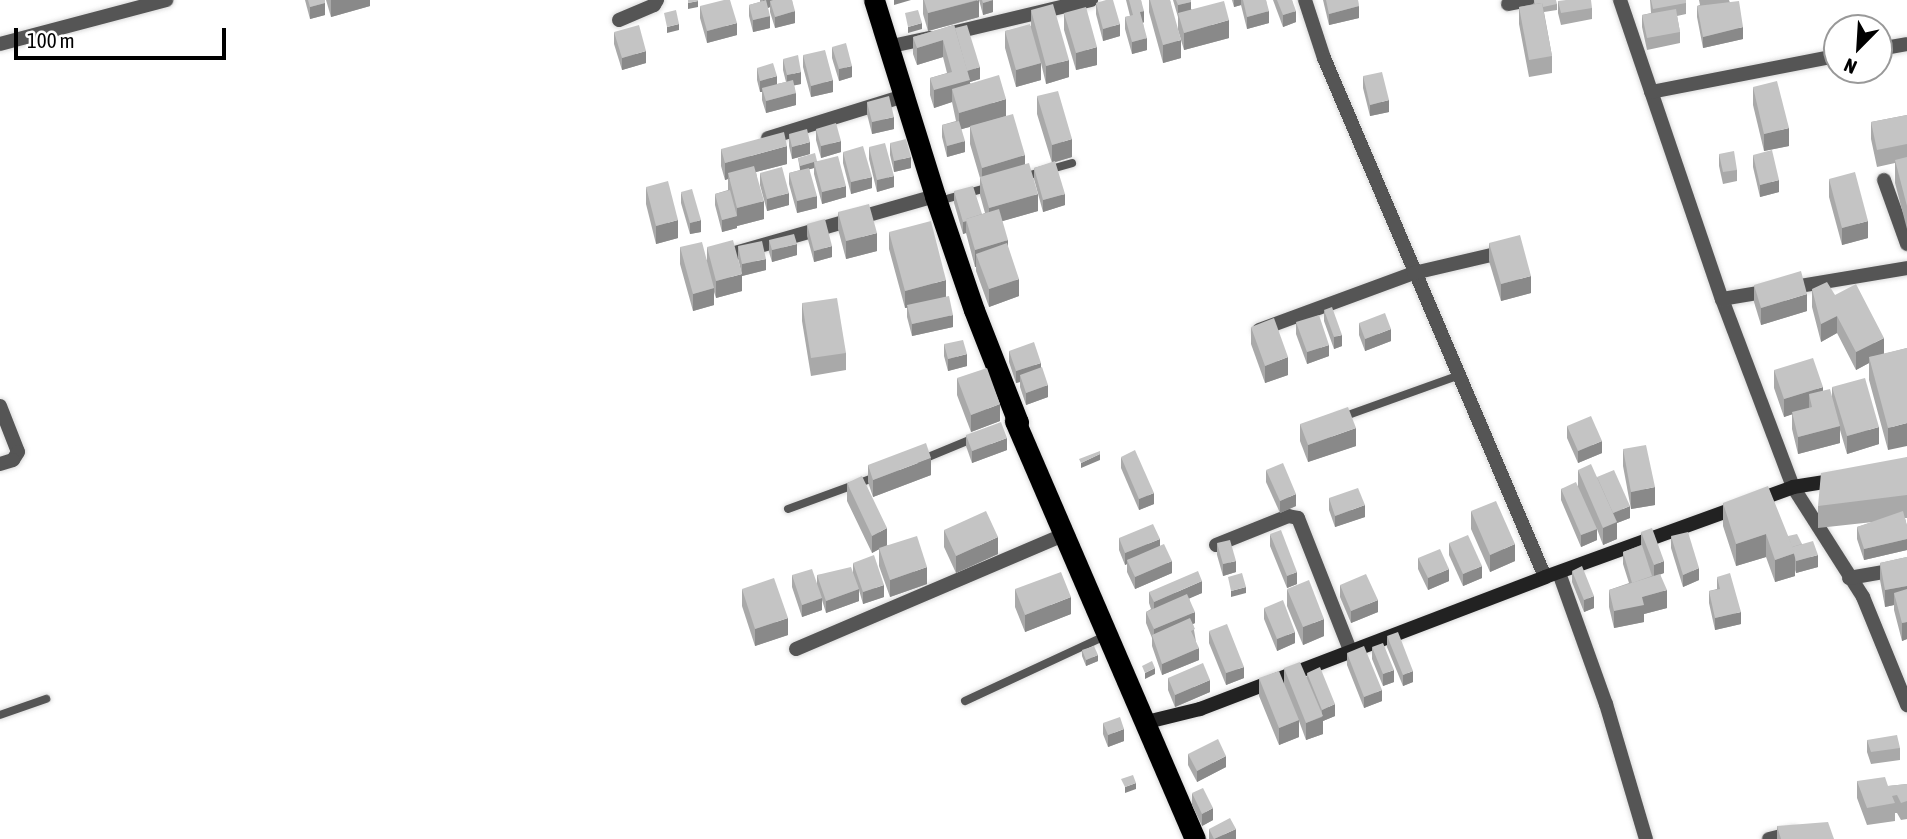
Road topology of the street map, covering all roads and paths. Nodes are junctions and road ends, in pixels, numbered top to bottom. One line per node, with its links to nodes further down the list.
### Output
1 (166, 0): 11 (street)
2 (657, 0): 10 (street)
3 (874, 0): 12 (highway)
4 (1091, 0): 8 (street)
5 (1305, 0): 26 (street)
6 (1528, 0): 9 (street)
7 (1620, 0): 14 (street)
8 (1070, 3): 12 (street)
9 (1508, 4)
10 (619, 20)
11 (0, 44)
12 (887, 47): 15 (highway)
13 (1823, 59): 14 (street)
14 (1651, 93): 27 (street)
15 (904, 96): 16 (street); 21 (highway)
16 (758, 141)
17 (1072, 163): 18 (lane)
18 (1018, 179)
19 (1884, 180): 22 (street)
20 (1005, 182): 21 (lane)
21 (937, 199): 24 (street); 39 (highway)
22 (1907, 244)
23 (1500, 253): 26 (street)
24 (716, 258)
25 (1907, 268): 27 (street)
26 (1414, 273): 28 (street); 29 (street)
27 (1723, 299): 37 (street)
28 (1258, 330)
29 (1460, 375): 31 (lane); 42 (street)
30 (0, 406): 34 (street)
31 (1330, 422)
32 (978, 437): 33 (lane)
33 (915, 462)
34 (0, 464)
35 (890, 471): 38 (lane)
36 (1856, 476): 37 (street)
37 (1793, 487): 42 (street); 43 (street)
38 (788, 509)
39 (1066, 534): 44 (highway); 45 (street)
40 (1216, 545): 46 (street)
41 (1907, 568): 43 (street)
42 (1552, 575): 46 (street); 54 (street)
43 (1849, 578): 49 (street)
44 (1107, 635): 48 (lane); 51 (highway)
45 (796, 649)
46 (1350, 650): 51 (street)
47 (47, 699): 50 (lane)
48 (965, 701)
49 (1907, 705)
50 (0, 715)
51 (1143, 723): 53 (highway)
52 (1804, 830): 55 (street)
53 (1195, 839)
54 (1646, 839)
55 (1769, 839)

